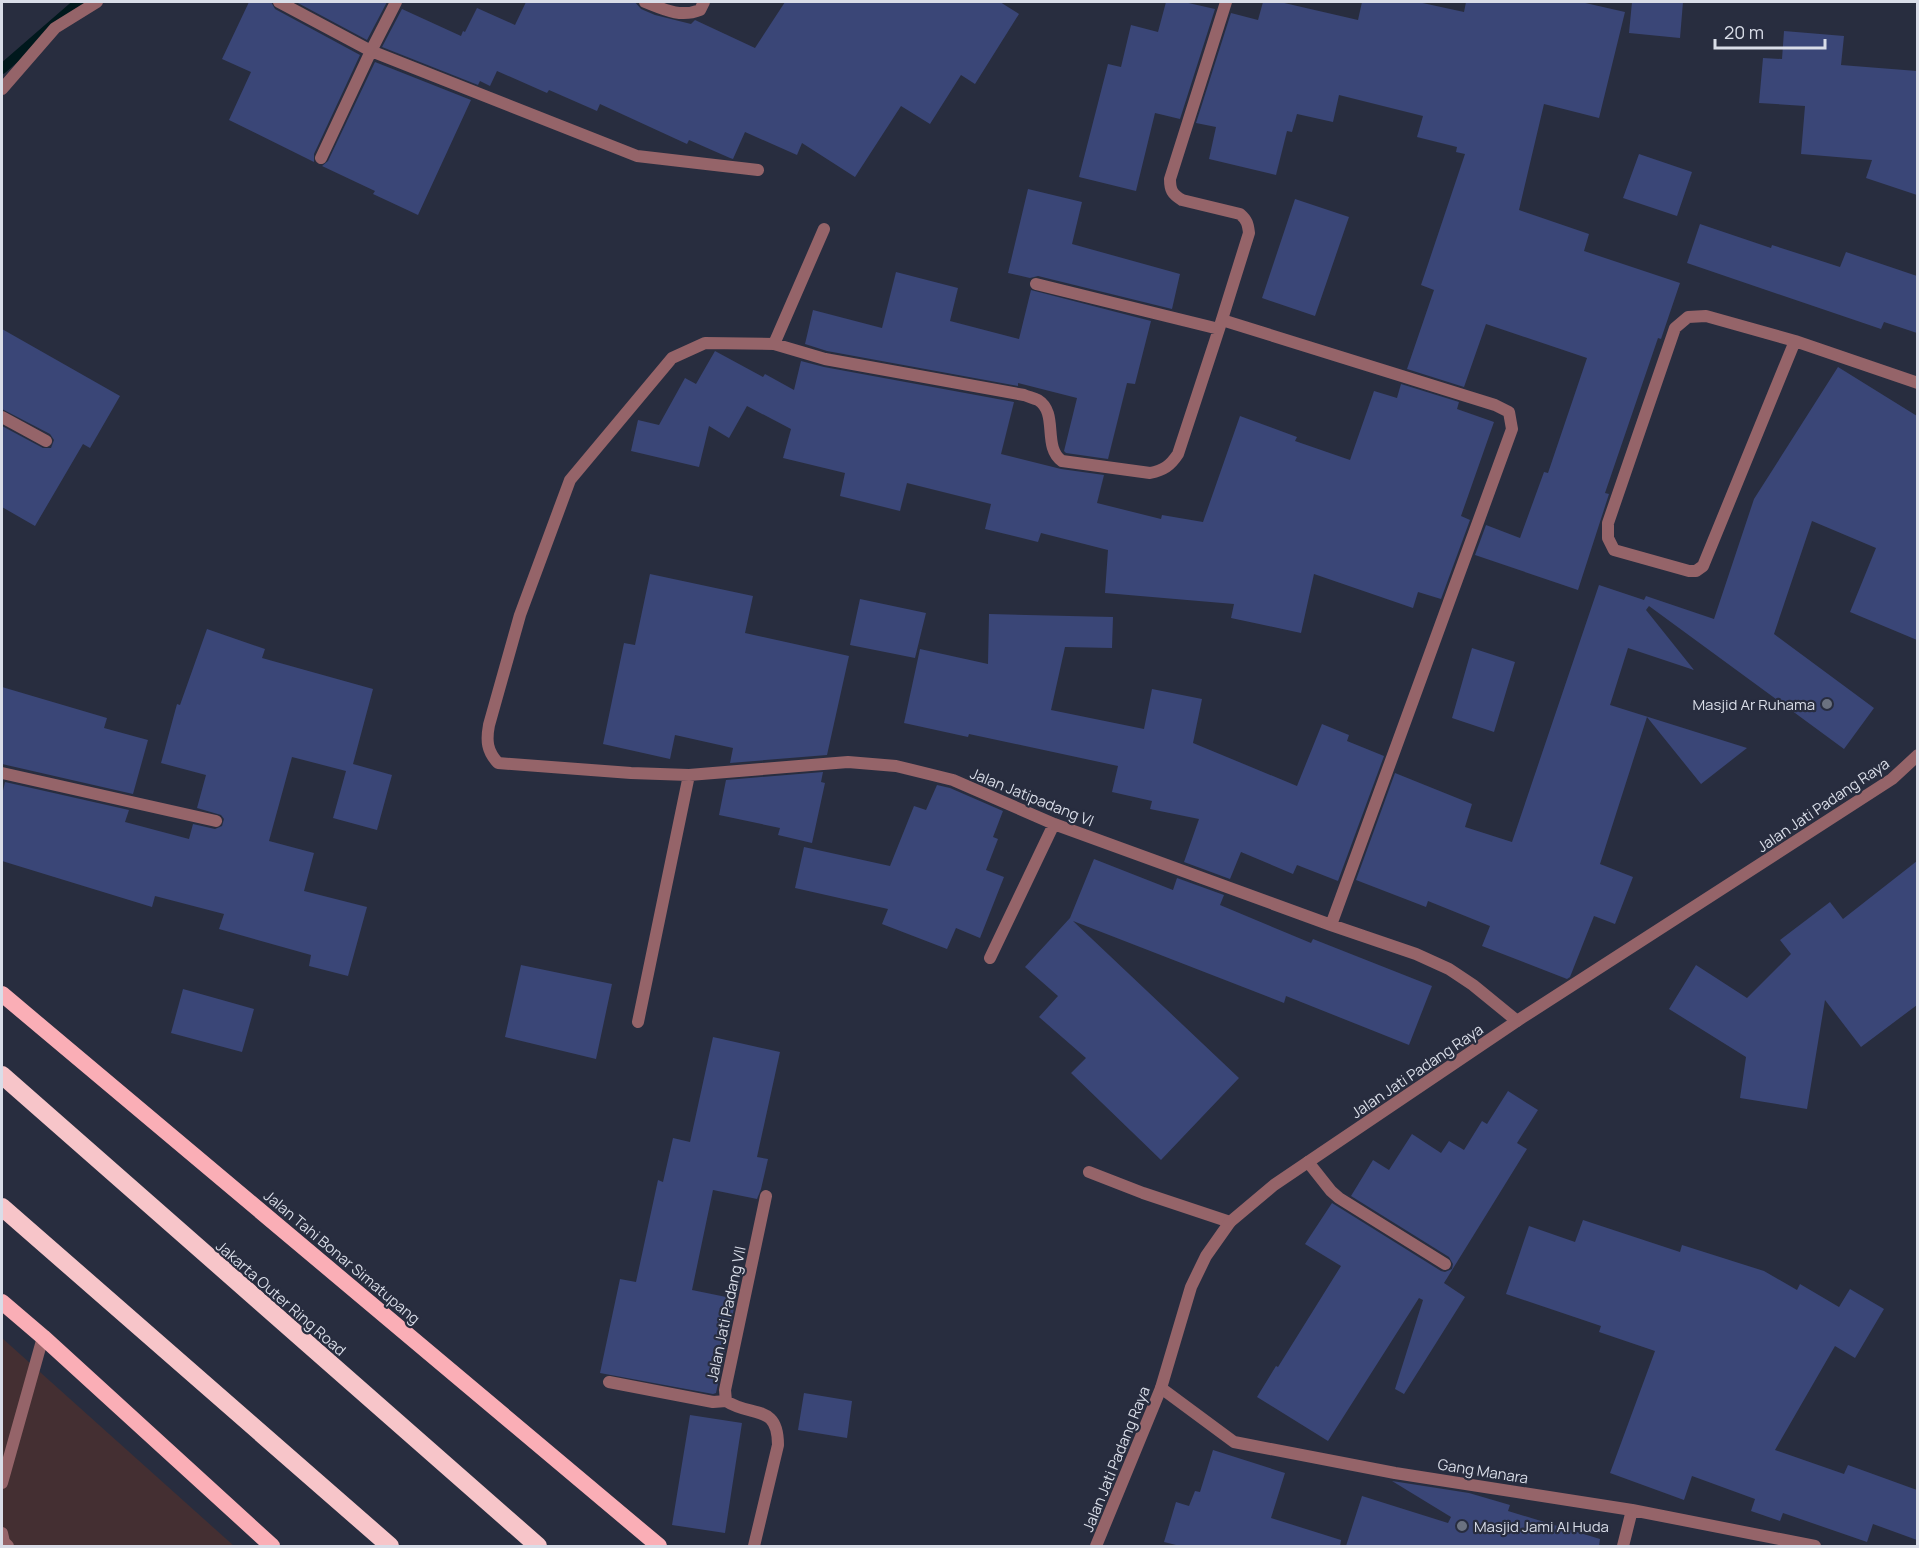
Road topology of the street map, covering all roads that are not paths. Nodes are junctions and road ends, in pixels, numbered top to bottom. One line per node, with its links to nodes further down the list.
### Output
1 (97, 2): 8 (street)
2 (279, 2): 7 (street)
3 (396, 2): 7 (street)
4 (645, 2): 5 (street)
5 (704, 2)
6 (1226, 2): 13 (street)
7 (371, 51): 9 (street); 10 (street)
8 (2, 88)
9 (321, 158)
10 (758, 170)
11 (824, 229): 15 (street)
12 (1036, 284): 13 (street)
13 (1220, 324): 15 (street); 24 (street)
14 (1795, 341): 14 (street); 16 (street)
15 (774, 344): 21 (street, Jalan Jatipadang VI)
16 (1917, 383)
17 (2, 417): 18 (street)
18 (46, 441)
19 (1917, 755): 27 (street, Jalan Jati Padang Raya)
20 (2, 773): 22 (street)
21 (689, 775): 23 (street, Jalan Jatipadang VI); 28 (street)
22 (216, 821)
23 (1054, 824): 24 (street, Jalan Jatipadang VI); 25 (street)
24 (1331, 925): 27 (street, Jalan Jatipadang VI)
25 (990, 958)
26 (2, 994): 48 (highway, Jalan Tahi Bonar Simatupang)
27 (1517, 1021): 30 (street, Jalan Jati Padang Raya)
28 (638, 1022)
29 (2, 1075): 47 (highway, Jakarta Outer Ring Road)
30 (1308, 1162): 34 (street, Jalan Jati Padang Raya); 35 (street)
31 (1089, 1172): 34 (street)
32 (766, 1196): 40 (street, Jalan Jati Padang VII)
33 (2, 1207): 46 (highway)
34 (1230, 1222): 39 (street, Jalan Jati Padang Raya)
35 (1445, 1264)
36 (2, 1302): 37 (highway)
37 (43, 1337): 41 (street); 45 (highway)
38 (609, 1382): 40 (street)
39 (1161, 1388): 42 (street, Gang Manara); 50 (street, Jalan Jati Padang Raya)
40 (726, 1401): 49 (street, Jalan Jati Padang VII)
41 (2, 1483)
42 (1632, 1510): 51 (street); 52 (street, Gang Manara)
43 (2, 1533): 44 (street)
44 (8, 1546)
45 (272, 1546)
46 (390, 1546)
47 (538, 1546)
48 (659, 1546)
49 (754, 1546)
50 (1096, 1546)
51 (1623, 1546)
52 (1815, 1546)

